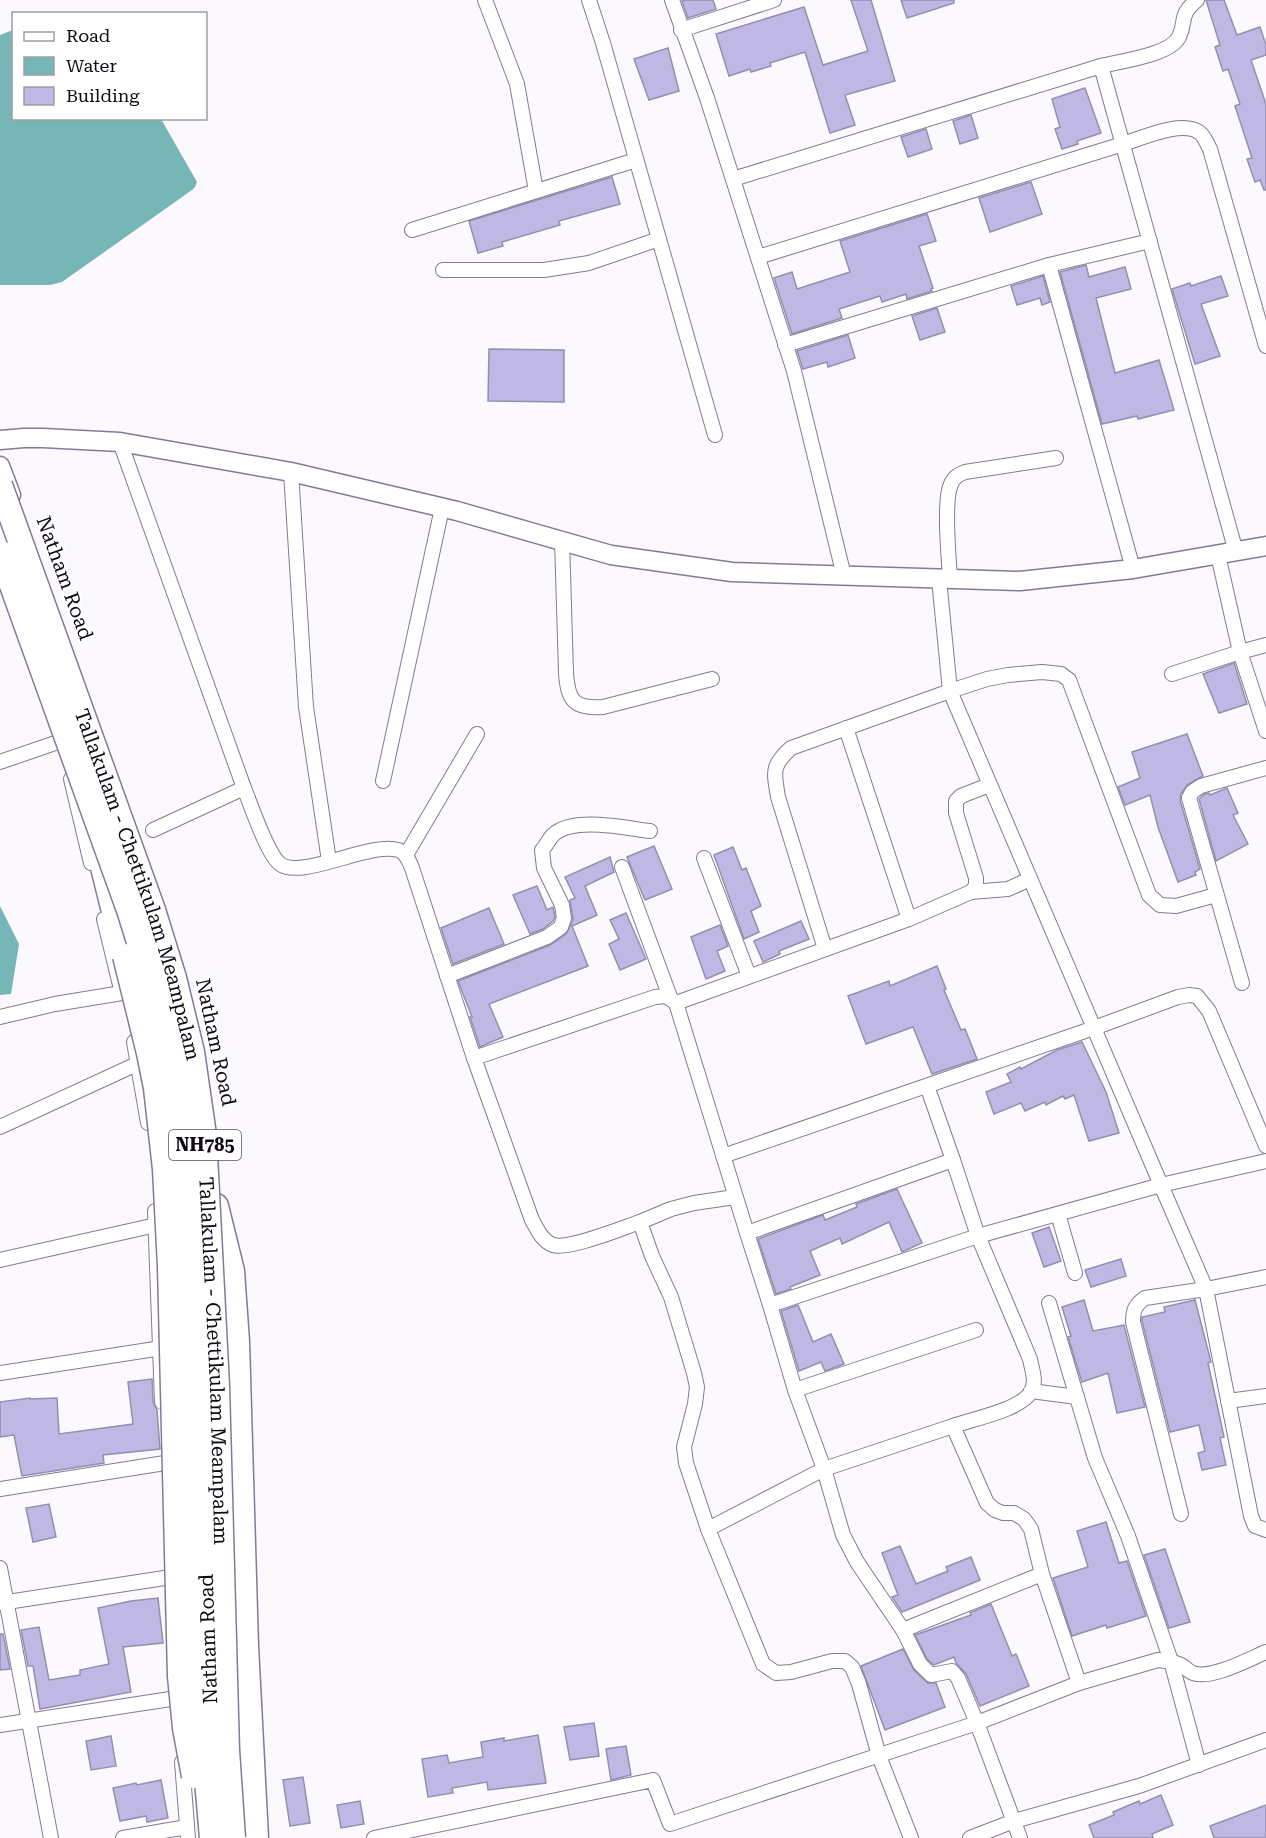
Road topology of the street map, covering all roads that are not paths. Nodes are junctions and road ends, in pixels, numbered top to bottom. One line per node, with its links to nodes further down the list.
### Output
1 (485, 0): 11 (street)
2 (589, 0): 9 (street)
3 (672, 0): 6 (street)
4 (774, 0): 6 (street)
5 (1197, 0): 7 (street)
6 (681, 30): 10 (street)
7 (1101, 66): 8 (street); 10 (street)
8 (1123, 144): 14 (street); 15 (street); 19 (street)
9 (636, 160): 11 (street); 13 (street)
10 (733, 179): 15 (street)
11 (536, 191): 12 (street)
12 (412, 230)
13 (659, 239): 17 (street); 20 (street)
14 (1150, 241): 16 (street); 31 (street)
15 (758, 257): 18 (street)
16 (1049, 265): 18 (street); 32 (street)
17 (443, 270)
18 (785, 345): 34 (street)
19 (1266, 346)
20 (715, 435)
21 (0, 440): 22 (main road)
22 (120, 442): 25 (main road); 49 (street)
23 (1056, 458): 35 (street)
24 (0, 466): 79 (main road, Natham Road)
25 (291, 472): 27 (main road); 55 (street)
26 (0, 485): 127 (highway, Tallakulam - Chettikulam Meampalam / NH785, bridge)
27 (442, 508): 28 (main road); 47 (street)
28 (562, 540): 34 (main road); 39 (street)
29 (1266, 546): 31 (main road)
30 (0, 552): 127 (highway, Tallakulam - Chettikulam Meampalam / NH785, bridge)
31 (1227, 553): 32 (main road); 37 (street)
32 (1133, 569): 35 (main road)
33 (0, 572): 44 (main road, Natham Road)
34 (844, 576): 35 (main road)
35 (944, 579): 40 (street)
36 (1266, 645): 37 (street)
37 (1240, 651): 38 (street); 42 (street)
38 (1172, 674)
39 (712, 679)
40 (950, 691): 41 (street); 48 (street); 59 (street)
41 (846, 728): 60 (street); 61 (street)
42 (1266, 731)
43 (477, 734): 53 (street)
44 (63, 746): 45 (street); 52 (main road, Natham Road); 65 (street)
45 (0, 762)
46 (1266, 768): 59 (street)
47 (383, 781)
48 (989, 785): 57 (street); 58 (street)
49 (244, 788): 50 (street); 55 (street)
50 (153, 830)
51 (650, 831): 62 (street)
52 (96, 836): 93 (main road, Natham Road); 127 (highway, bridge)
53 (406, 855): 55 (street); 62 (street)
54 (704, 858): 63 (street)
55 (329, 861)
56 (622, 867): 66 (street)
57 (1030, 879): 58 (street); 68 (street)
58 (971, 892): 60 (street)
59 (1216, 895): 64 (street)
60 (909, 919): 61 (street)
61 (825, 949): 63 (street)
62 (447, 976): 69 (street)
63 (749, 976): 66 (street)
64 (1242, 983)
65 (122, 993): 67 (street); 70 (street)
66 (673, 1000): 69 (street); 74 (street)
67 (0, 1017)
68 (1094, 1028): 71 (street); 73 (street); 77 (street)
69 (474, 1058): 81 (street)
70 (139, 1063): 72 (street); 82 (street)
71 (927, 1086): 74 (street); 75 (street)
72 (0, 1127)
73 (1266, 1146)
74 (723, 1156): 78 (street)
75 (953, 1160): 83 (street); 84 (street)
76 (1266, 1161): 77 (street)
77 (1161, 1185): 80 (street); 88 (street)
78 (735, 1197): 81 (street); 83 (street)
79 (216, 1206): 92 (main road, Natham Road); 126 (highway)
80 (1058, 1214): 84 (street); 86 (street)
81 (640, 1222): 106 (street)
82 (156, 1225): 85 (street); 94 (street)
83 (747, 1233): 90 (street)
84 (978, 1236): 90 (street); 97 (street)
85 (0, 1260)
86 (1075, 1273)
87 (1266, 1277): 88 (street)
88 (1206, 1289): 100 (street); 105 (street)
89 (1049, 1303): 99 (street)
90 (770, 1305): 96 (street)
91 (976, 1330): 96 (street)
92 (221, 1344): 93 (street); 126 (main road, Natham Road)
93 (184, 1346): 94 (street); 127 (main road, Natham Road)
94 (159, 1347): 95 (street); 102 (street)
95 (0, 1373)
96 (795, 1390): 103 (street)
97 (1031, 1391): 99 (street); 101 (street)
98 (1266, 1395): 100 (street)
99 (1077, 1397): 114 (street)
100 (1228, 1401): 107 (street)
101 (952, 1426): 103 (street); 109 (street)
102 (165, 1463): 104 (street); 110 (street)
103 (824, 1470): 106 (street); 112 (street)
104 (0, 1489)
105 (1181, 1514)
106 (708, 1529): 121 (street)
107 (1266, 1530)
108 (0, 1568): 111 (street)
109 (1042, 1574): 112 (street); 115 (street)
110 (171, 1577): 111 (street); 116 (street)
111 (3, 1602): 117 (street)
112 (903, 1630): 118 (street)
113 (1266, 1652): 114 (street)
114 (1171, 1661): 115 (street); 122 (street)
115 (1079, 1683): 118 (street)
116 (177, 1698): 117 (street); 125 (street)
117 (29, 1720): 119 (street); 128 (street)
118 (977, 1723): 121 (street); 123 (street)
119 (0, 1725)
120 (1266, 1740): 122 (street)
121 (879, 1756): 124 (street); 132 (street)
122 (1199, 1765): 123 (street)
123 (1014, 1821): 133 (street); 134 (street)
124 (670, 1824): 130 (street); 131 (street)
125 (187, 1833): 129 (street)
126 (251, 1835)
127 (216, 1837)
128 (51, 1838)
129 (123, 1838)
130 (374, 1838)
131 (675, 1838)
132 (911, 1838)
133 (970, 1838)
134 (1020, 1838)

